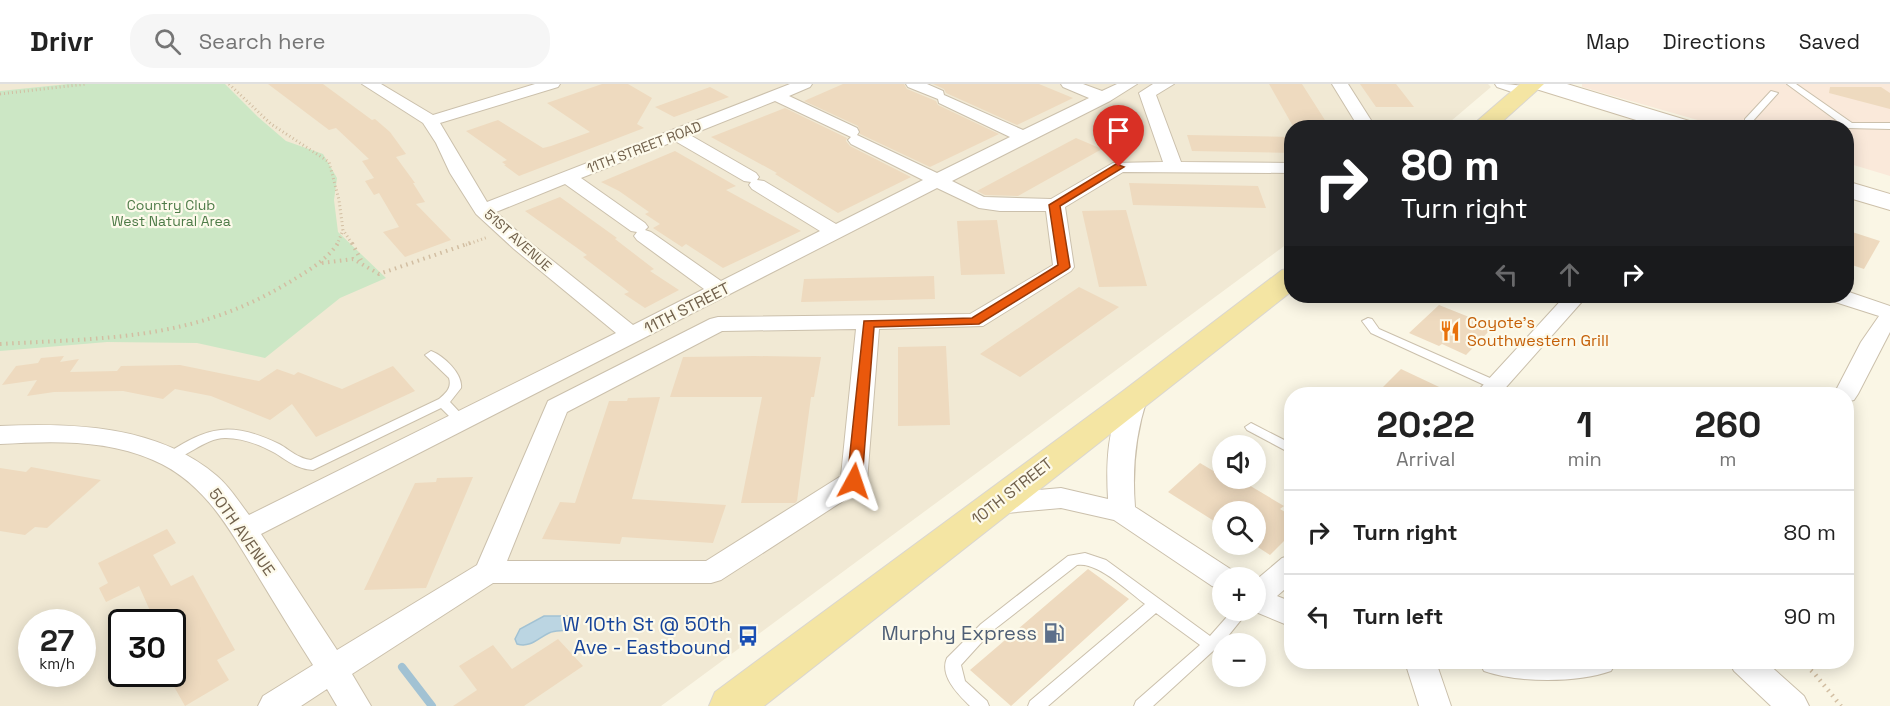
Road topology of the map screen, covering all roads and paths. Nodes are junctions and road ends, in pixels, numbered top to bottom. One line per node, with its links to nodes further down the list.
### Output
1 (86, 84): 14 (path)
2 (229, 84): 38 (path)
3 (370, 84): 23 (street, 51ST AVENUE)
4 (552, 84): 23 (street)
5 (804, 84): 15 (street, 11TH STREET ROAD)
6 (914, 84): 27 (street)
7 (1069, 84): 16 (street)
8 (1166, 84): 12 (street, 11TH STREET)
9 (1340, 84): 17 (street)
10 (1791, 84): 22 (lane)
11 (1526, 86): 18 (main road); 19 (street); 20 (street)
12 (1135, 87): 16 (street, 11TH STREET); 28 (street)
13 (1774, 93): 21 (lane)
14 (0, 94)
15 (776, 95): 26 (street, 11TH STREET ROAD); 32 (street)
16 (1104, 98): 27 (street, 11TH STREET)
17 (1363, 120)
18 (1489, 120)
19 (1622, 120)
20 (1660, 120)
21 (1750, 120)
22 (1838, 120)
23 (430, 121): 37 (street, 51ST AVENUE)
24 (1890, 126): 25 (lane)
25 (1854, 128)
26 (676, 134): 30 (street, 11TH STREET ROAD); 40 (street)
27 (1026, 138): 32 (street, 11TH STREET)
28 (1174, 168): 29 (street); 36 (street)
29 (1284, 168)
30 (567, 177): 37 (street, 11TH STREET ROAD); 44 (street)
31 (1854, 177): 33 (street)
32 (939, 182): 36 (street); 40 (street, 11TH STREET)
33 (1890, 188)
34 (1854, 191): 35 (street)
35 (1890, 202)
36 (1055, 205): 49 (street)
37 (483, 210): 39 (street, 51ST AVENUE)
38 (343, 230): 41 (path); 42 (path)
39 (506, 231): 41 (path); 50 (street, 51ST AVENUE)
40 (837, 233): 44 (street, 11TH STREET)
41 (361, 260): 42 (path)
42 (319, 264): 51 (path)
43 (1284, 282): 57 (main road, 10TH STREET)
44 (721, 291): 50 (street, 11TH STREET)
45 (1854, 301): 47 (street)
46 (1570, 303): 55 (street)
47 (1890, 314): 56 (street)
48 (1368, 321): 54 (lane)
49 (868, 323): 53 (street); 67 (street)
50 (626, 339): 53 (street, 51ST AVENUE); 59 (street, 11TH STREET)
51 (0, 344)
52 (431, 355): 58 (lane)
53 (645, 363): 67 (street)
54 (1485, 387)
55 (1494, 387)
56 (1850, 387)
57 (1135, 399): 64 (main road, 10TH STREET); 65 (street)
58 (443, 402): 59 (lane); 63 (lane)
59 (462, 422): 66 (street, 11TH STREET)
60 (1251, 427): 62 (lane)
61 (0, 435): 63 (street, 50TH AVENUE)
62 (1284, 446)
63 (171, 458): 66 (street, 50TH AVENUE)
64 (995, 504): 65 (street); 82 (main road, 10TH STREET)
65 (1122, 512): 68 (street)
66 (244, 531): 79 (street, 50TH AVENUE)
67 (488, 572): 79 (street)
68 (1212, 572)
69 (1284, 573): 70 (street)
70 (1266, 589)
71 (1266, 603): 73 (street)
72 (1156, 604): 75 (lane); 83 (lane); 84 (lane)
73 (1284, 611)
74 (1232, 621): 75 (lane)
75 (1210, 644): 85 (lane)
76 (1423, 669): 86 (street)
77 (1753, 669): 87 (street)
78 (1809, 669): 88 (path)
79 (331, 670): 80 (street); 81 (street, 50TH AVENUE)
80 (274, 706)
81 (355, 706)
82 (731, 706)
83 (981, 706)
84 (1036, 706)
85 (1142, 706)
86 (1435, 706)
87 (1793, 706)
88 (1841, 706)

